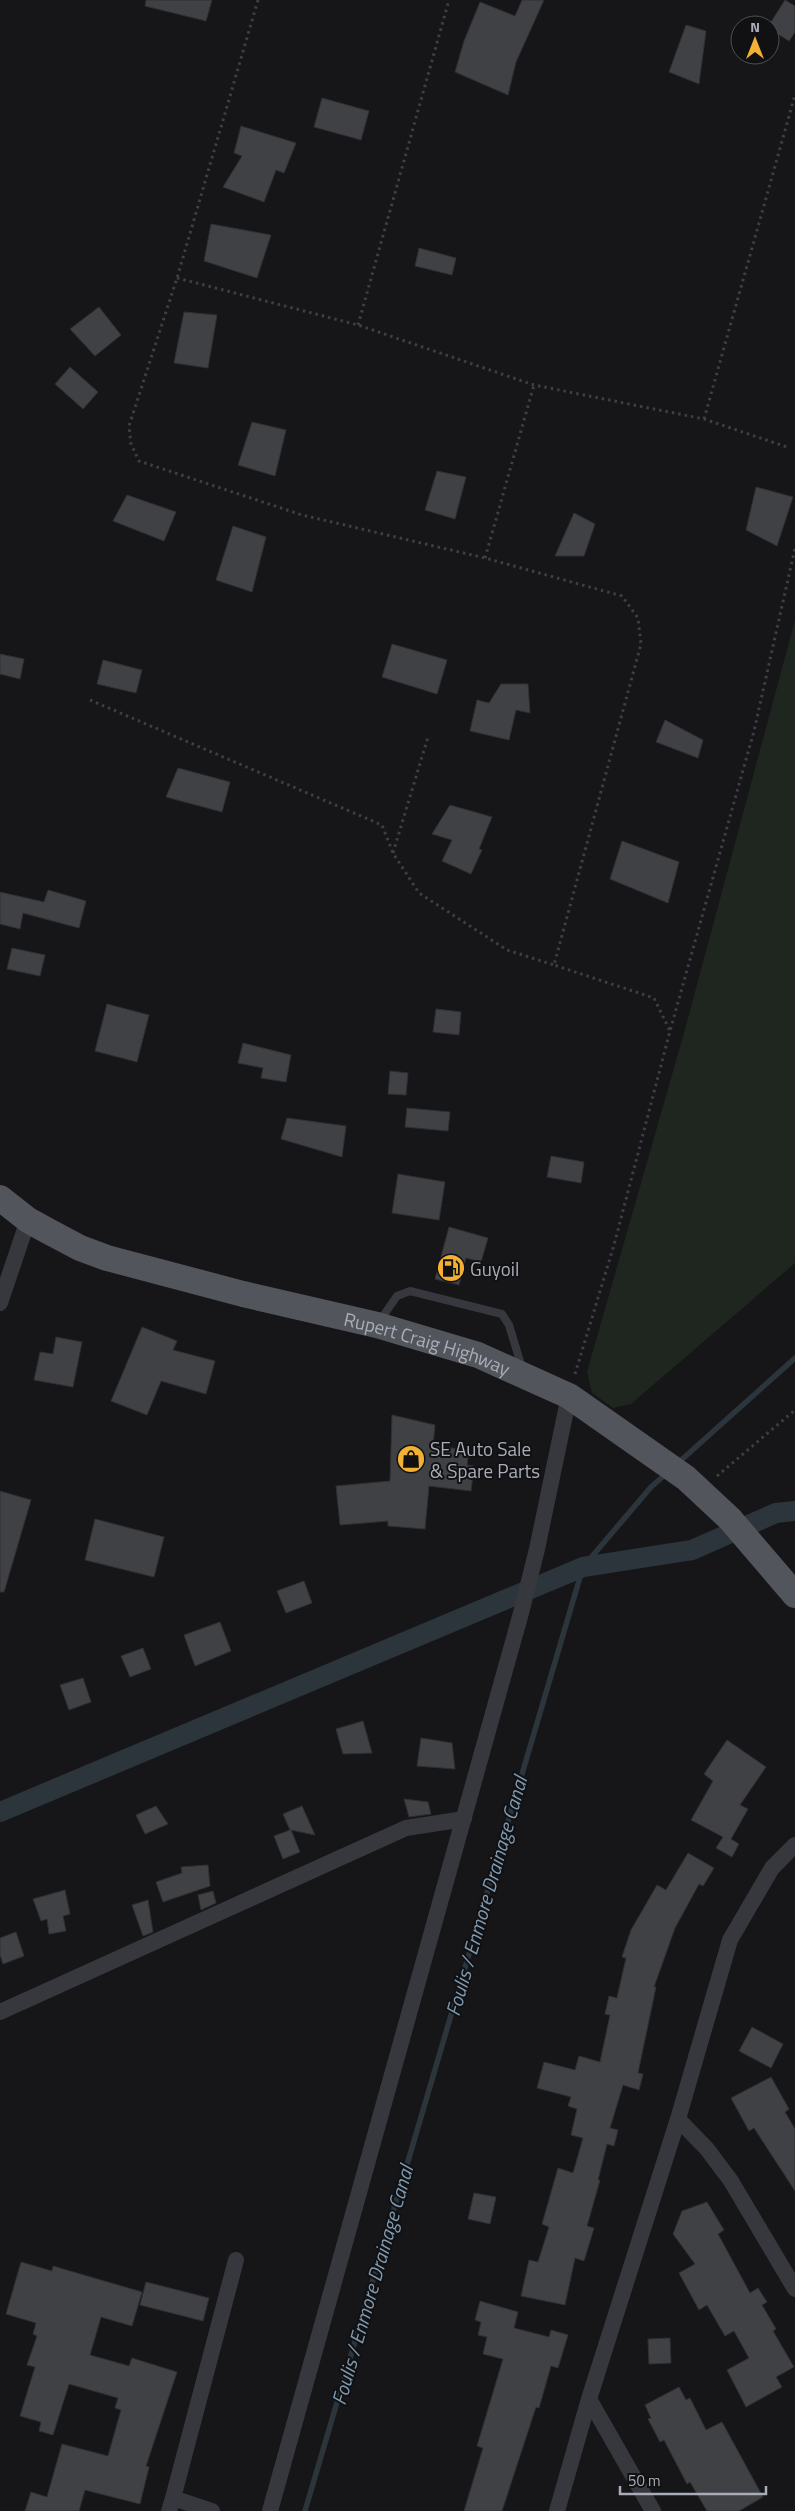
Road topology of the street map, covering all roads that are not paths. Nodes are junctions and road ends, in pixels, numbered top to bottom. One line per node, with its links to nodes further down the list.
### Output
1 (0, 1198): 2 (main road, Rupert Craig Highway)
2 (28, 1220): 3 (street); 4 (main road, Rupert Craig Highway)
3 (0, 1303)
4 (377, 1325): 5 (main road, Rupert Craig Highway); 5 (lane)
5 (525, 1376): 6 (main road, Rupert Craig Highway)
6 (569, 1396): 7 (main road, Rupert Craig Highway); 8 (street)
7 (795, 1595)
8 (464, 1819): 10 (street); 17 (street)
9 (795, 1845): 11 (street)
10 (0, 2012)
11 (678, 2119): 13 (street); 14 (street)
12 (236, 2260): 15 (street)
13 (795, 2289)
14 (589, 2399): 18 (street); 19 (street)
15 (171, 2505): 16 (street)
16 (212, 2511)
17 (270, 2511)
18 (557, 2511)
19 (653, 2511)

